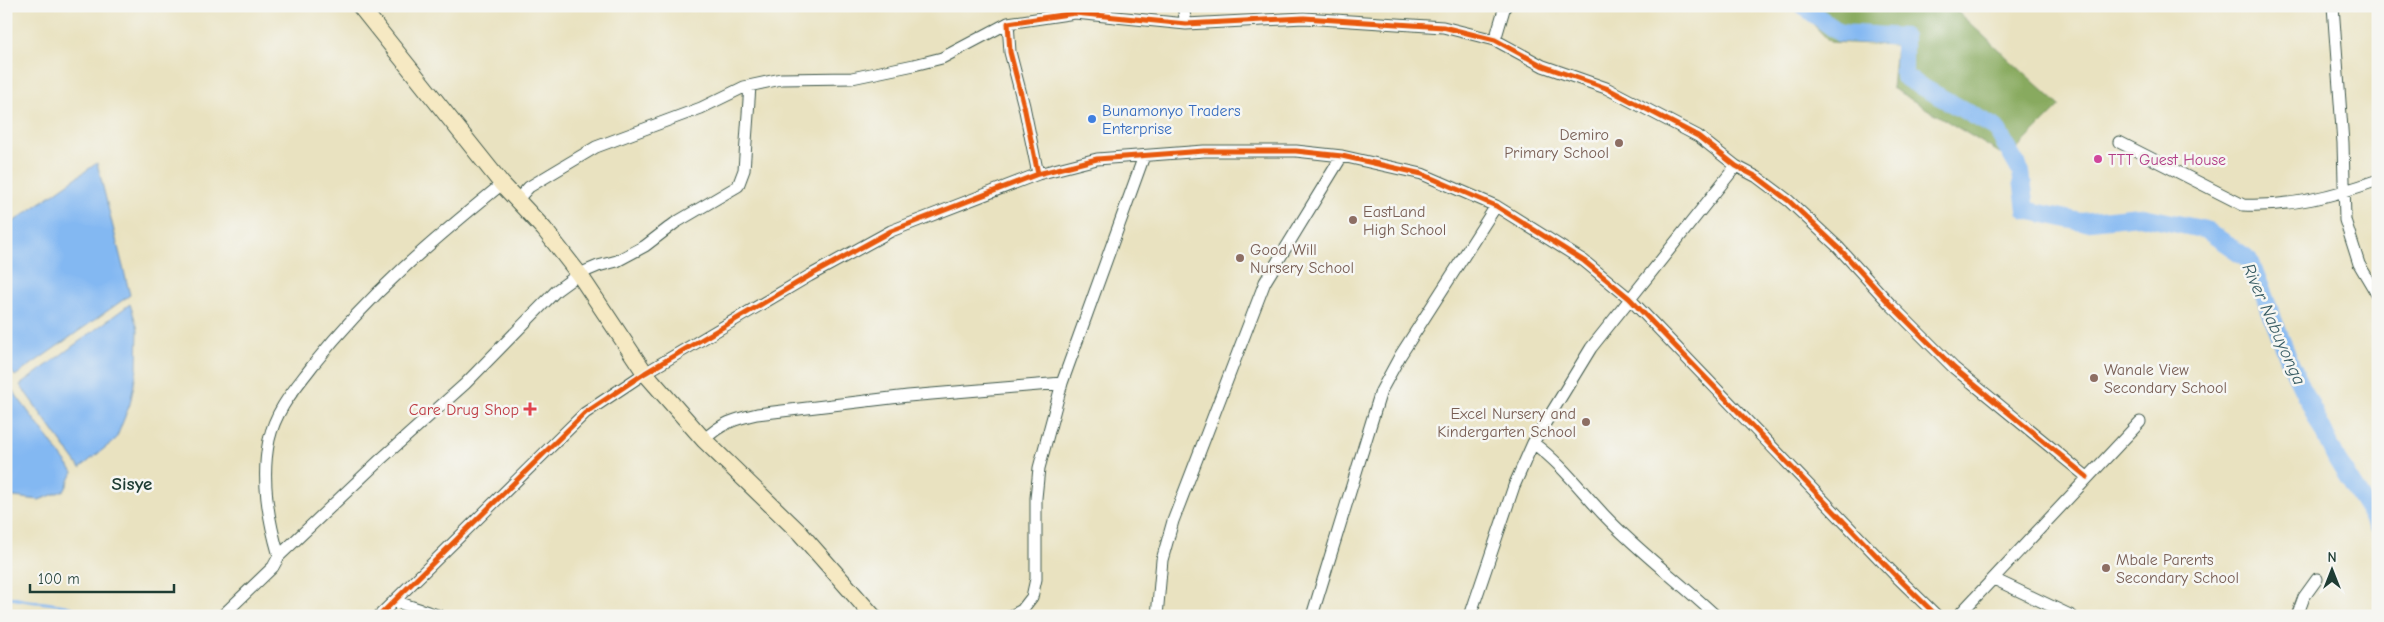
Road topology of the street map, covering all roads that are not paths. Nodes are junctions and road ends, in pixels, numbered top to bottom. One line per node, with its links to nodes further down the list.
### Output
1 (360, 6): 17 (street)
2 (1183, 6): 8 (street)
3 (1302, 6): 6 (street)
4 (1504, 6): 9 (street)
5 (2333, 6): 18 (street)
6 (1304, 18): 8 (street); 9 (street)
7 (1008, 23): 8 (street); 10 (street); 15 (street)
8 (1186, 24)
9 (1495, 40): 14 (street)
10 (750, 86): 19 (street); 21 (street)
11 (2119, 142): 18 (street)
12 (1144, 156): 13 (street); 15 (street); 25 (street)
13 (1342, 156): 20 (street); 40 (street)
14 (1736, 166): 23 (street); 29 (street)
15 (1038, 174): 24 (street)
16 (2378, 180): 18 (street)
17 (502, 184): 19 (street); 30 (street)
18 (2342, 193): 22 (street)
19 (517, 200): 21 (street)
20 (1496, 206): 23 (street); 41 (street)
21 (579, 274): 24 (street); 30 (street)
22 (2378, 296)
23 (1629, 298): 28 (street); 43 (street)
24 (645, 373): 27 (street); 33 (street)
25 (1062, 383): 27 (street); 39 (street)
26 (2140, 422): 29 (street)
27 (704, 440): 38 (street)
28 (1533, 443): 34 (street); 42 (street)
29 (2087, 477): 31 (street)
30 (279, 556): 35 (street)
31 (1994, 579): 44 (street); 45 (street)
32 (2317, 579): 46 (street)
33 (394, 601): 36 (street); 37 (street)
34 (1709, 613)
35 (222, 616)
36 (379, 616)
37 (440, 616)
38 (873, 616)
39 (1011, 616)
40 (1157, 616)
41 (1312, 616)
42 (1470, 616)
43 (1938, 616)
44 (1958, 616)
45 (2072, 616)
46 (2297, 616)

